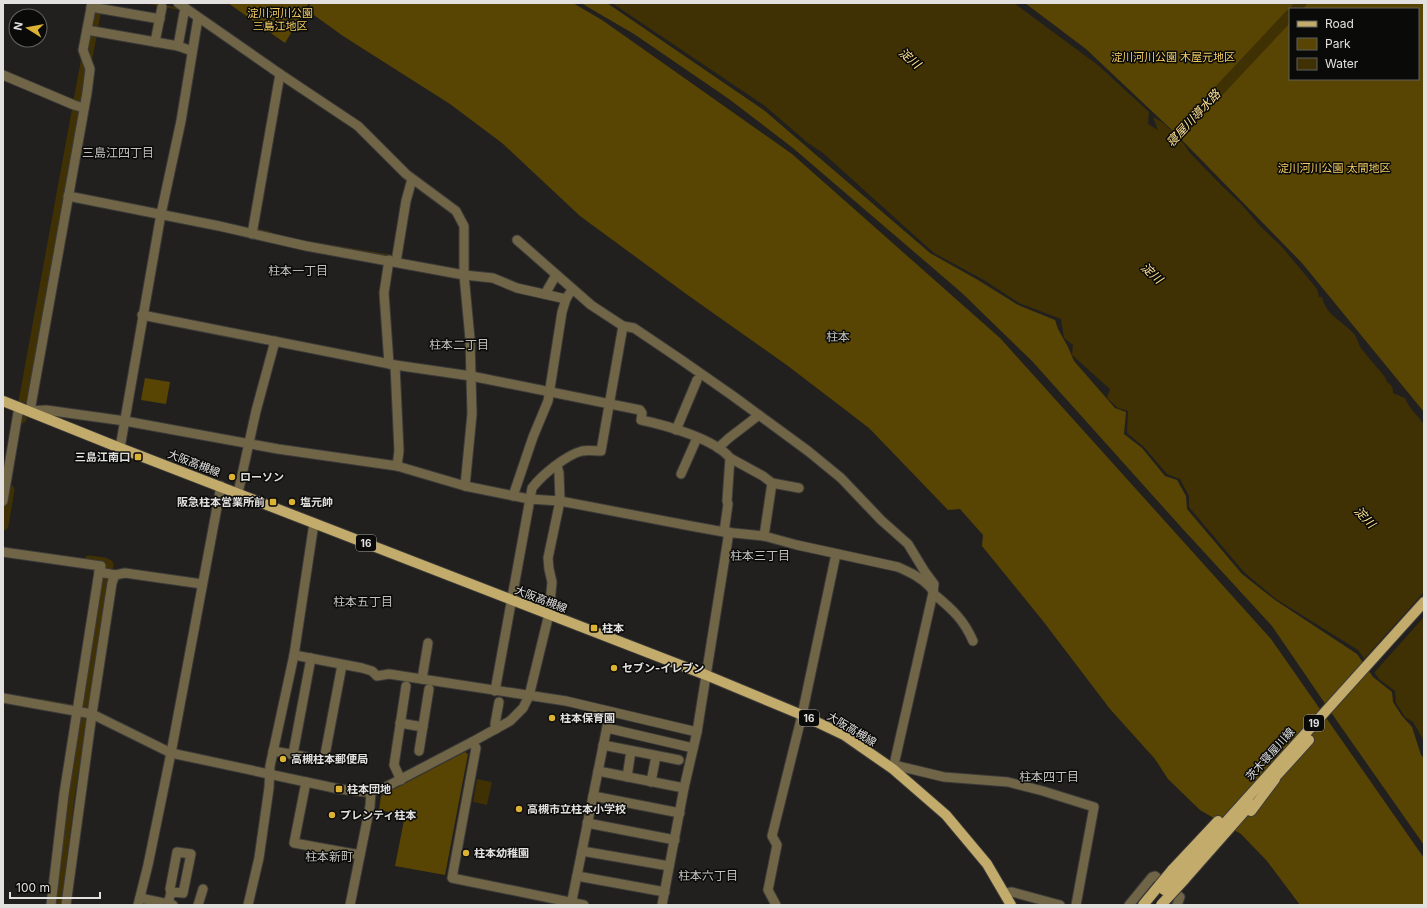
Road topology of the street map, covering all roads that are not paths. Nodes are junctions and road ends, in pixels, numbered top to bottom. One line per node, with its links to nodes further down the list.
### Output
1 (178, 3): 5 (street)
2 (91, 5): 6 (street); 7 (street)
3 (162, 7): 6 (street)
4 (184, 13): 9 (street)
5 (198, 18): 10 (street); 11 (street)
6 (160, 19): 8 (street)
7 (87, 30): 8 (street); 13 (street)
8 (155, 42): 9 (street)
9 (178, 46): 10 (street)
10 (192, 51): 16 (street)
11 (280, 74): 14 (street); 17 (street)
12 (3, 75): 13 (street)
13 (84, 108): 15 (street)
14 (412, 178): 19 (street); 20 (street)
15 (68, 196): 16 (street); 35 (street)
16 (161, 214): 17 (street); 25 (street)
17 (252, 234): 19 (street)
18 (517, 240): 21 (street)
19 (392, 261): 20 (street); 28 (street)
20 (464, 275): 23 (street); 29 (street)
21 (556, 275): 22 (street); 23 (street)
22 (574, 289): 24 (street); 26 (street)
23 (545, 294): 24 (street)
24 (566, 299): 31 (street)
25 (142, 315): 27 (street); 37 (street)
26 (623, 326): 33 (street); 36 (street)
27 (275, 341): 28 (street); 40 (street)
28 (392, 365): 29 (street); 44 (street)
29 (471, 376): 31 (street); 49 (street)
30 (697, 380): 38 (street)
31 (551, 392): 33 (street); 52 (street)
32 (3, 401): 34 (main road, 大阪高槻線 / 16)
33 (610, 404): 38 (street); 45 (street)
34 (19, 407): 35 (main road, 大阪高槻線 / 16); 54 (street)
35 (30, 411): 37 (street); 41 (main road, 大阪高槻線 / 16)
36 (759, 415): 42 (street); 64 (street)
37 (125, 421): 40 (street); 41 (street)
38 (676, 430): 39 (street)
39 (697, 438): 42 (street); 46 (street)
40 (248, 444): 44 (street); 51 (street)
41 (120, 448): 48 (main road, 大阪高槻線 / 16)
42 (718, 448): 43 (street)
43 (730, 458): 47 (street); 57 (street)
44 (397, 466): 49 (street)
45 (557, 466): 53 (street); 55 (street)
46 (681, 474)
47 (772, 483): 50 (street); 58 (street)
48 (220, 486): 51 (main road, 大阪高槻線 / 16); 63 (street)
49 (465, 486): 52 (street)
50 (799, 488)
51 (238, 493): 56 (main road, 大阪高槻線 / 16)
52 (513, 496): 53 (street)
53 (530, 499): 55 (street); 65 (street)
54 (3, 501)
55 (560, 501): 57 (street); 68 (street)
56 (314, 523): 65 (main road, 大阪高槻線 / 16); 71 (street)
57 (726, 532): 58 (street); 74 (street)
58 (764, 536): 60 (street)
59 (3, 552): 61 (street)
60 (836, 554): 64 (street); 85 (street)
61 (99, 572): 62 (street); 82 (street)
62 (115, 575): 63 (street); 84 (street)
63 (202, 584): 97 (street)
64 (933, 593): 69 (street); 101 (street)
65 (511, 600): 68 (main road, 大阪高槻線 / 16); 78 (street)
66 (1424, 602): 102 (main road, 茨木寝屋川線 / 19)
67 (1424, 612): 102 (main road, 茨木寝屋川線 / 19)
68 (549, 614): 74 (main road, 大阪高槻線 / 16); 79 (street)
69 (973, 641)
70 (428, 643): 75 (street)
71 (294, 654): 72 (street); 94 (street)
72 (311, 658): 73 (street); 98 (street)
73 (342, 665): 75 (street); 98 (street)
74 (706, 675): 85 (main road, 大阪高槻線 / 16); 90 (street)
75 (422, 679): 78 (street)
76 (406, 686): 86 (street)
77 (429, 689): 87 (street)
78 (495, 691): 79 (street)
79 (530, 696): 83 (street); 89 (street)
80 (3, 698): 82 (street)
81 (499, 702): 89 (street)
82 (77, 711): 84 (street); 129 (street)
83 (610, 712): 88 (street); 90 (street)
84 (92, 714): 97 (street); 130 (street)
85 (802, 715): 101 (main road, 大阪高槻線 / 16); 136 (street)
86 (400, 723): 87 (street); 106 (street)
87 (423, 727): 95 (street)
88 (607, 728): 92 (street); 93 (street)
89 (496, 729): 91 (street)
90 (697, 732): 93 (street)
91 (472, 742): 106 (street); 126 (street)
92 (603, 745): 96 (street); 103 (street)
93 (693, 748): 109 (street)
94 (273, 751): 98 (street); 104 (street)
95 (419, 751)
96 (631, 751): 99 (street); 105 (street)
97 (171, 753): 104 (street); 125 (street)
98 (293, 754)
99 (656, 756): 100 (street); 108 (street)
100 (679, 760)
101 (894, 767): 124 (main road, 大阪高槻線 / 16); 139 (street)
102 (1280, 767): 115 (main road, 茨木寝屋川線 / 19)
103 (598, 771): 105 (street); 111 (street)
104 (270, 774): 107 (street); 132 (street)
105 (627, 777): 108 (street)
106 (401, 780): 110 (street)
107 (306, 782): 110 (street); 117 (street)
108 (651, 782): 109 (street)
109 (684, 788): 112 (street)
110 (371, 792): 117 (street)
111 (593, 796): 112 (street); 113 (street)
112 (680, 813): 114 (street)
113 (587, 823): 114 (street); 116 (street)
114 (674, 840): 118 (street)
115 (1207, 847): 120 (main road); 120 (main road)
116 (582, 851): 118 (street); 119 (street)
117 (360, 855): 133 (street)
118 (670, 866): 123 (street)
119 (577, 876): 123 (street); 128 (street)
120 (1181, 877): 141 (main road, bridge); 142 (main road, bridge); 143 (main road, bridge); 144 (main road)
121 (203, 889): 131 (street)
122 (171, 892): 127 (street)
123 (665, 892): 135 (street)
124 (1004, 893): 137 (main road, 大阪高槻線 / 16); 138 (street)
125 (139, 901): 127 (street)
126 (549, 902): 128 (street)
127 (171, 904)
128 (571, 904): 134 (street)
129 (51, 905)
130 (66, 905)
131 (198, 905)
132 (248, 905)
133 (350, 905)
134 (584, 905)
135 (662, 905)
136 (776, 905)
137 (1011, 905)
138 (1060, 905)
139 (1076, 905)
140 (1129, 905): 145 (street)
141 (1142, 905)
142 (1151, 905)
143 (1161, 905)
144 (1169, 905)
145 (1177, 905)

